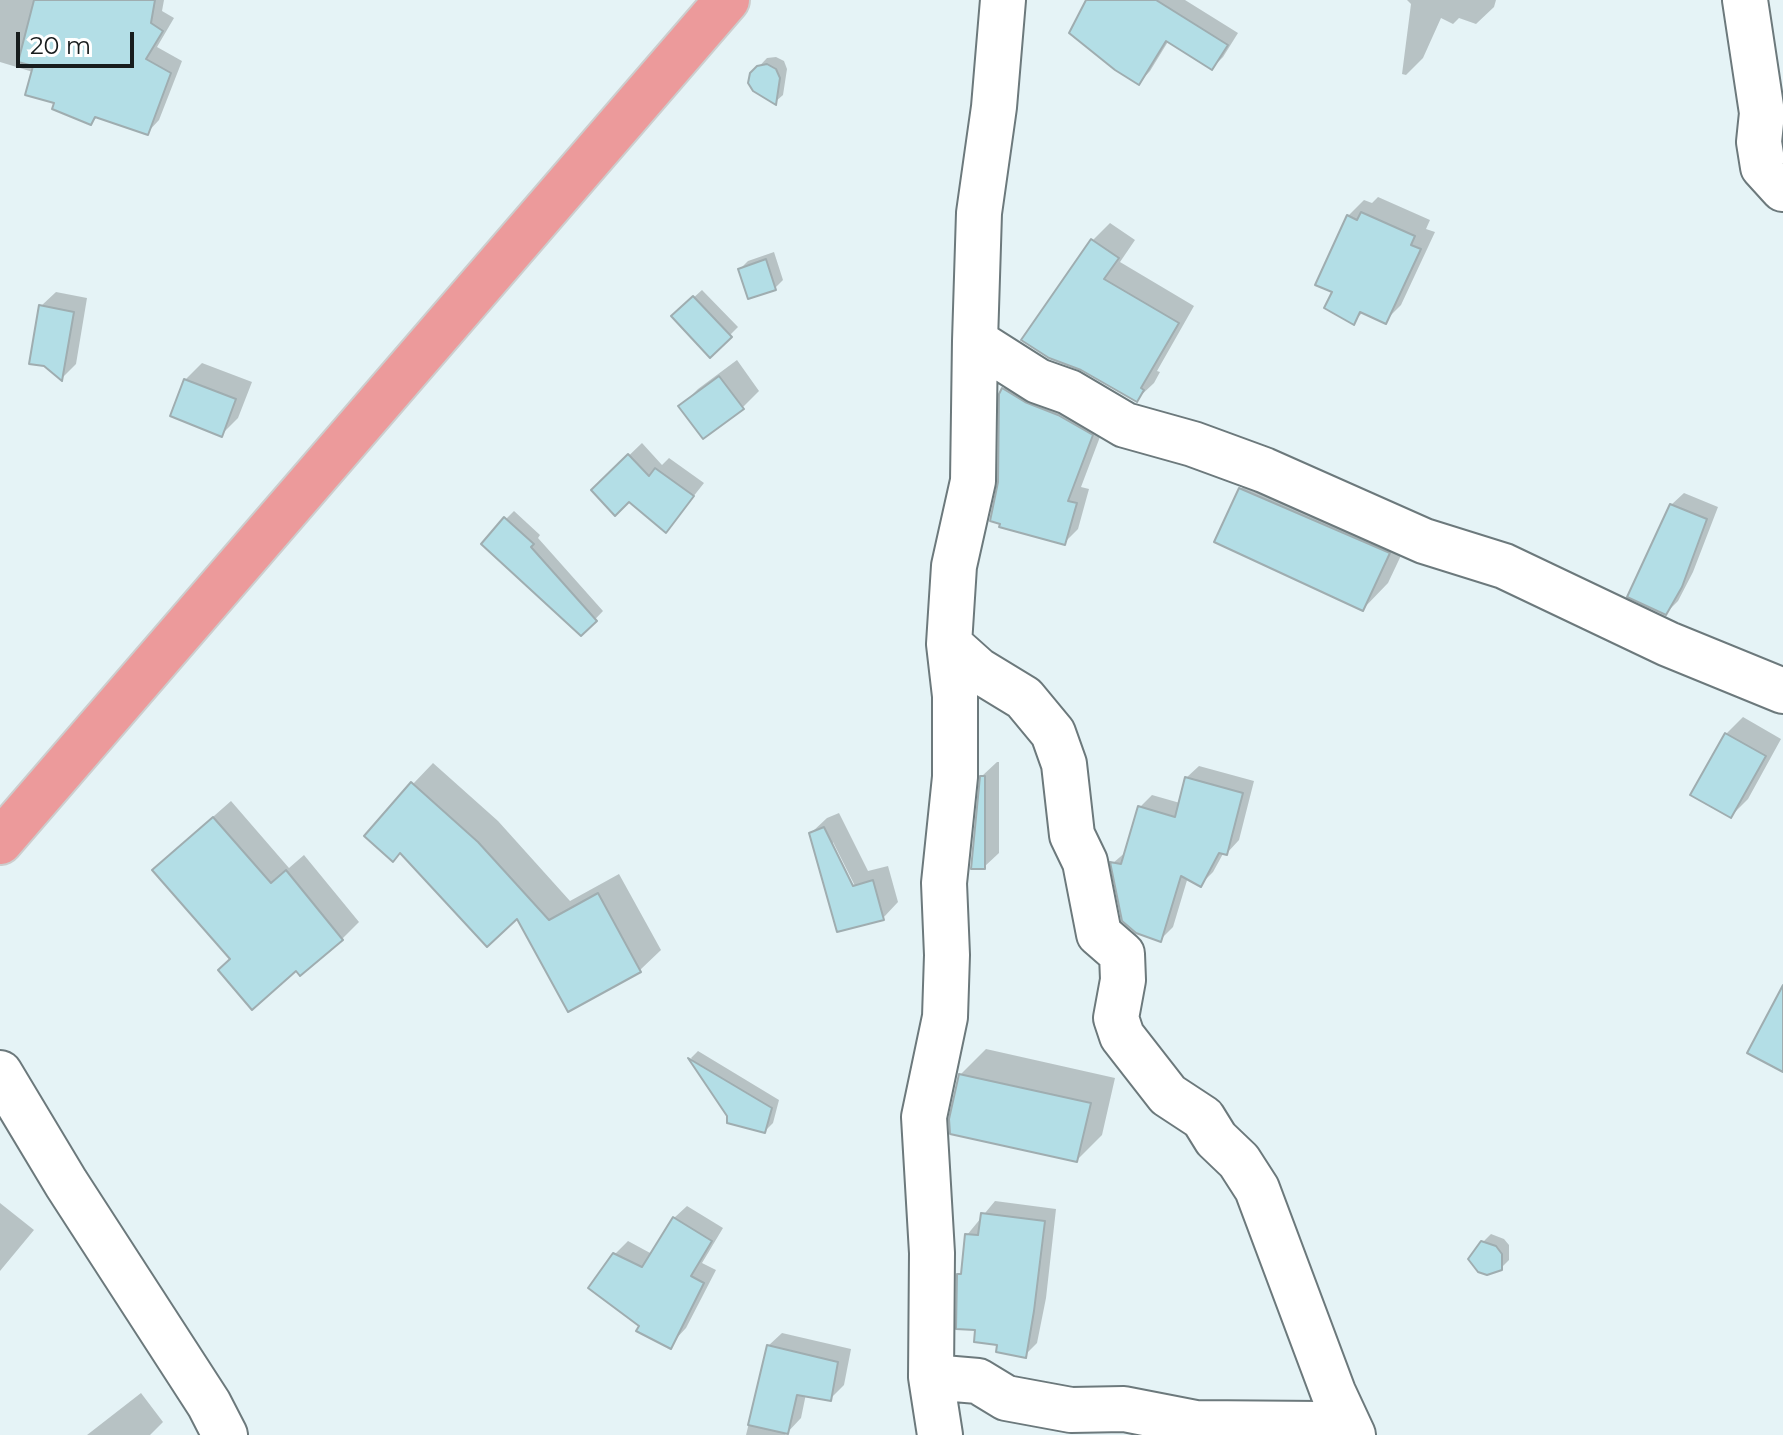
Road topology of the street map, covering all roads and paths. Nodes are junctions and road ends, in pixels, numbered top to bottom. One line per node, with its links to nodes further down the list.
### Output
1 (727, 0): 8 (main road)
2 (1003, 0): 5 (street)
3 (1745, 0): 4 (street)
4 (1783, 189)
5 (975, 341): 6 (street); 7 (street)
6 (949, 644): 10 (street); 14 (street)
7 (1783, 691)
8 (0, 842)
9 (0, 1073): 11 (street)
10 (931, 1377): 12 (street); 13 (street)
11 (225, 1435)
12 (940, 1435)
13 (1341, 1435)
14 (1353, 1435)

